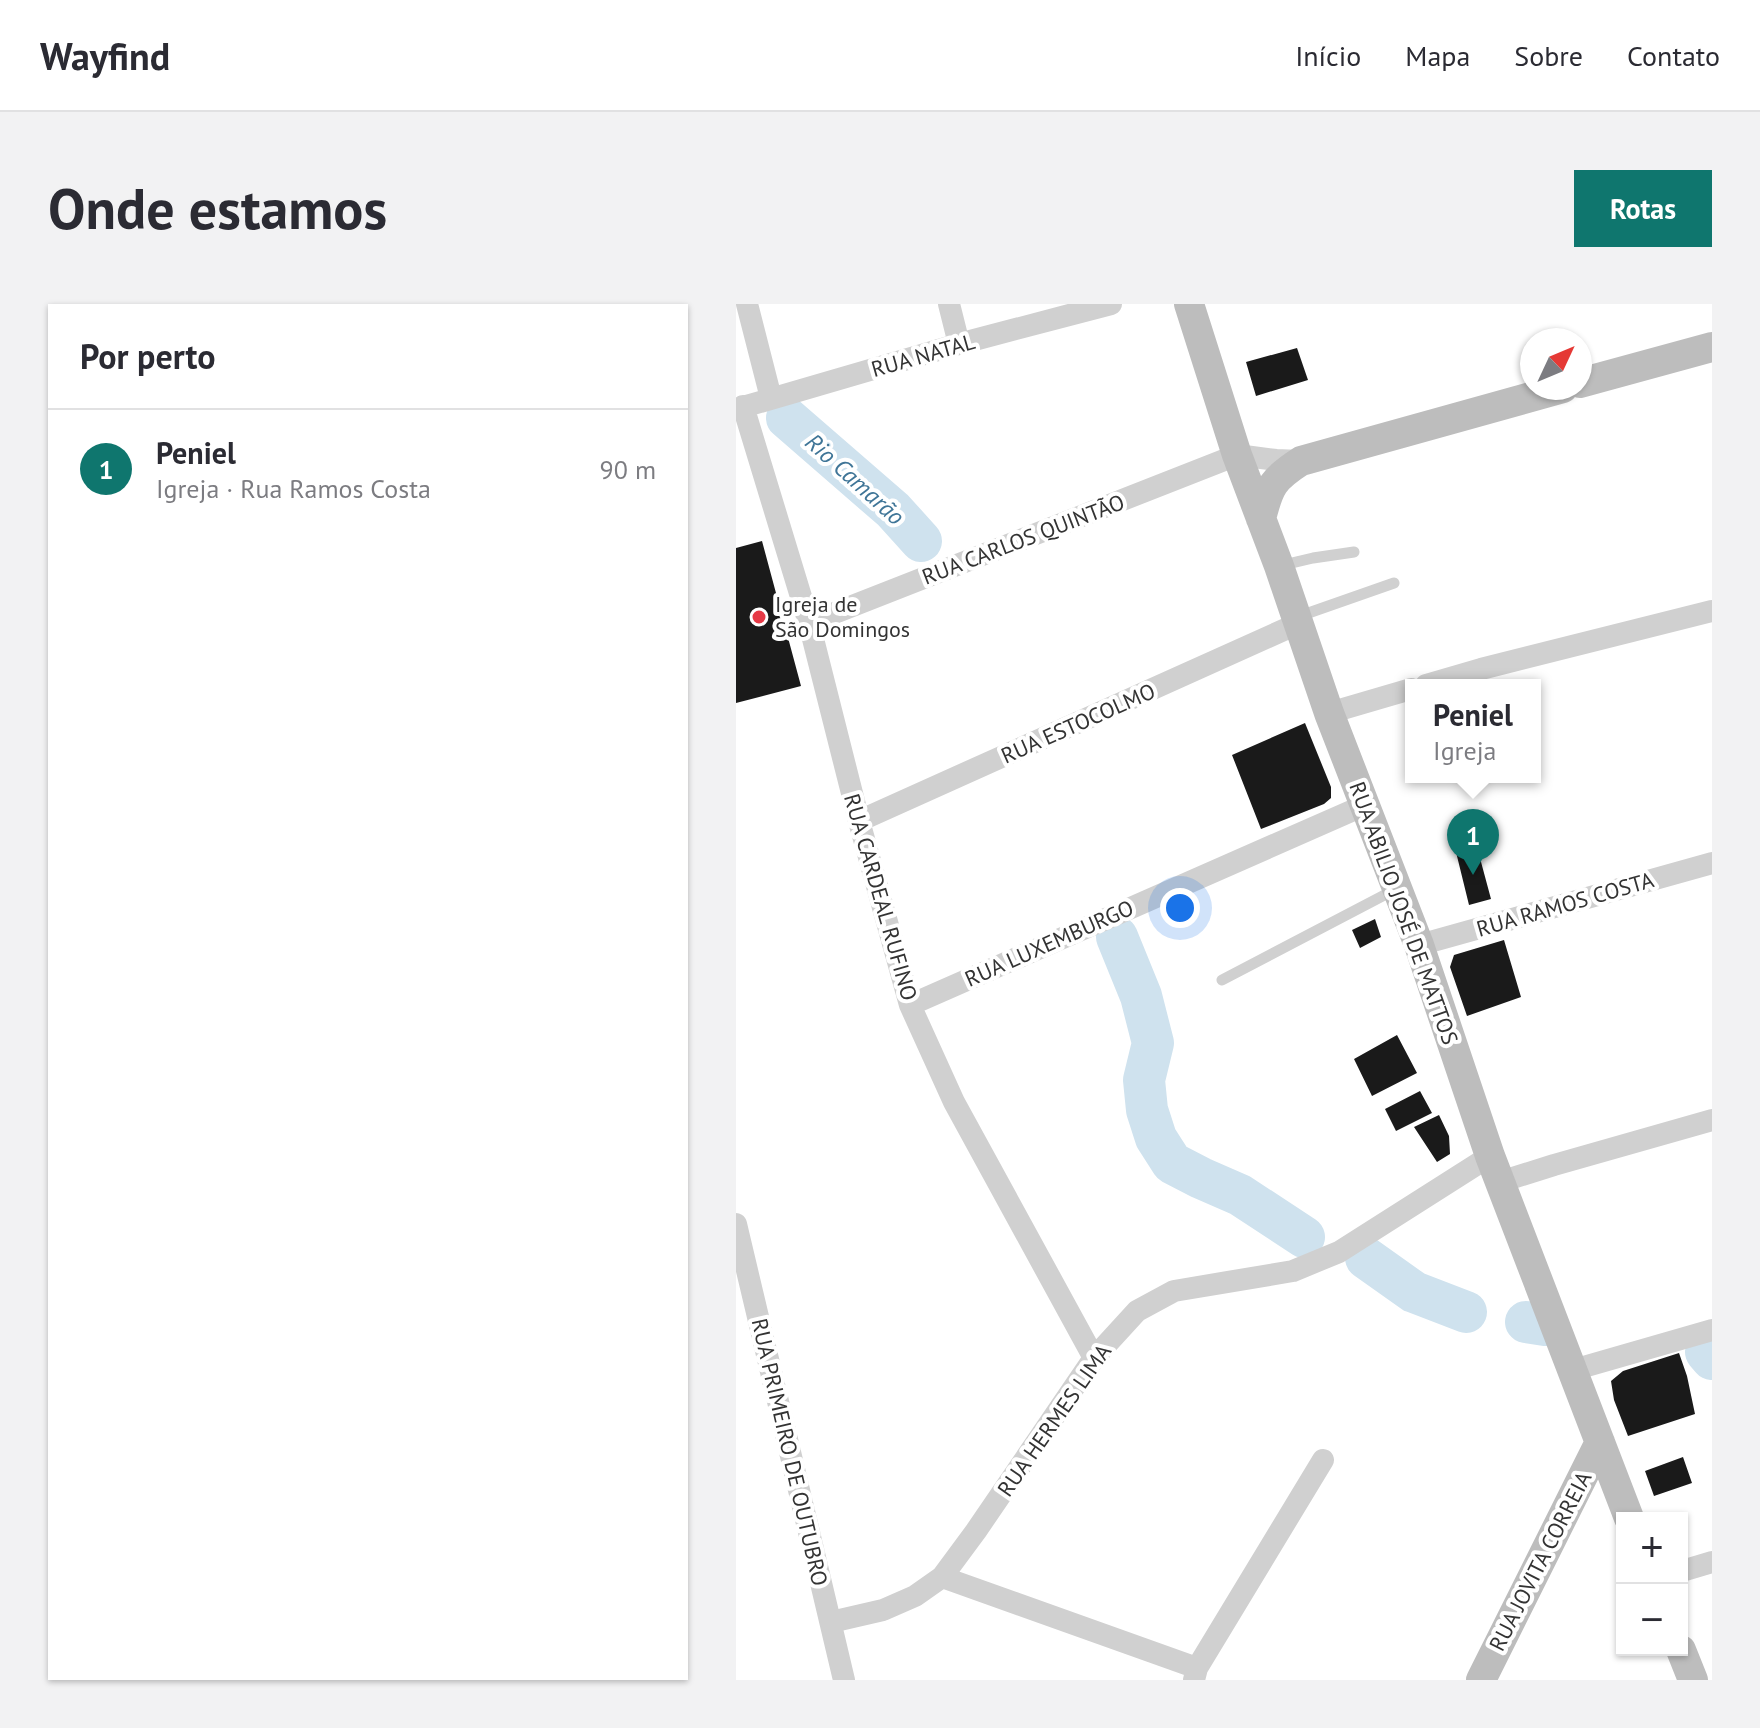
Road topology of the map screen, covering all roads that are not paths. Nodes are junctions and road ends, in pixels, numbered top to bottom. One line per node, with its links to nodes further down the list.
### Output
1 (747, 304): 8 (street)
2 (949, 304): 5 (street)
3 (1111, 304): 5 (street, RUA NATAL)
4 (1189, 304): 11 (main road, RUA ABILIO JOSÉ DE MATTOS)
5 (959, 344): 8 (street, RUA NATAL)
6 (1712, 347): 7 (main road)
7 (1592, 380)
8 (771, 398): 10 (street, RUA NATAL)
9 (1520, 400): 12 (main road)
10 (740, 408): 19 (street, RUA CARDEAL RUFINO)
11 (1237, 455): 12 (street); 13 (main road, RUA ABILIO JOSÉ DE MATTOS); 19 (street, RUA CARLOS QUINTÃO)
12 (1301, 461): 13 (main road)
13 (1261, 519): 15 (main road, RUA ABILIO JOSÉ DE MATTOS)
14 (1354, 552): 15 (lane)
15 (1279, 566): 18 (main road, RUA ABILIO JOSÉ DE MATTOS)
16 (1394, 583): 18 (lane)
17 (1712, 611): 20 (street)
18 (1296, 621): 22 (main road, RUA ABILIO JOSÉ DE MATTOS); 24 (street, RUA ESTOCOLMO)
19 (809, 623): 24 (street, RUA CARDEAL RUFINO)
20 (1447, 679)
21 (1405, 691): 22 (street)
22 (1329, 713): 23 (main road, RUA ABILIO JOSÉ DE MATTOS)
23 (1365, 805): 26 (main road, RUA ABILIO JOSÉ DE MATTOS); 29 (street, RUA LUXEMBURGO)
24 (859, 821): 29 (street, RUA CARDEAL RUFINO)
25 (1712, 863): 27 (street, RUA RAMOS COSTA)
26 (1396, 889): 27 (main road, RUA ABILIO JOSÉ DE MATTOS); 28 (lane)
27 (1419, 945): 31 (main road, RUA ABILIO JOSÉ DE MATTOS)
28 (1222, 980)
29 (910, 1005): 34 (street, RUA CARDEAL RUFINO)
30 (1712, 1120): 31 (street, RUA HERMES LIMA)
31 (1495, 1169): 34 (street, RUA HERMES LIMA); 35 (main road, RUA ABILIO JOSÉ DE MATTOS)
32 (736, 1224): 42 (street, RUA PRIMEIRO DE OUTUBRO)
33 (1712, 1330): 35 (street)
34 (1094, 1358): 41 (street, RUA HERMES LIMA)
35 (1573, 1370): 36 (main road, RUA ABILIO JOSÉ DE MATTOS)
36 (1600, 1442): 38 (main road, RUA ABILIO JOSÉ DE MATTOS); 46 (main road, RUA JOVITA CORREIA)
37 (1323, 1460): 44 (street)
38 (1627, 1512)
39 (1712, 1562): 40 (street)
40 (1688, 1569)
41 (942, 1577): 42 (street, RUA HERMES LIMA); 44 (street)
42 (831, 1622): 45 (street, RUA PRIMEIRO DE OUTUBRO)
43 (1683, 1656): 47 (main road)
44 (1195, 1674)
45 (844, 1680)
46 (1481, 1680)
47 (1693, 1680)

